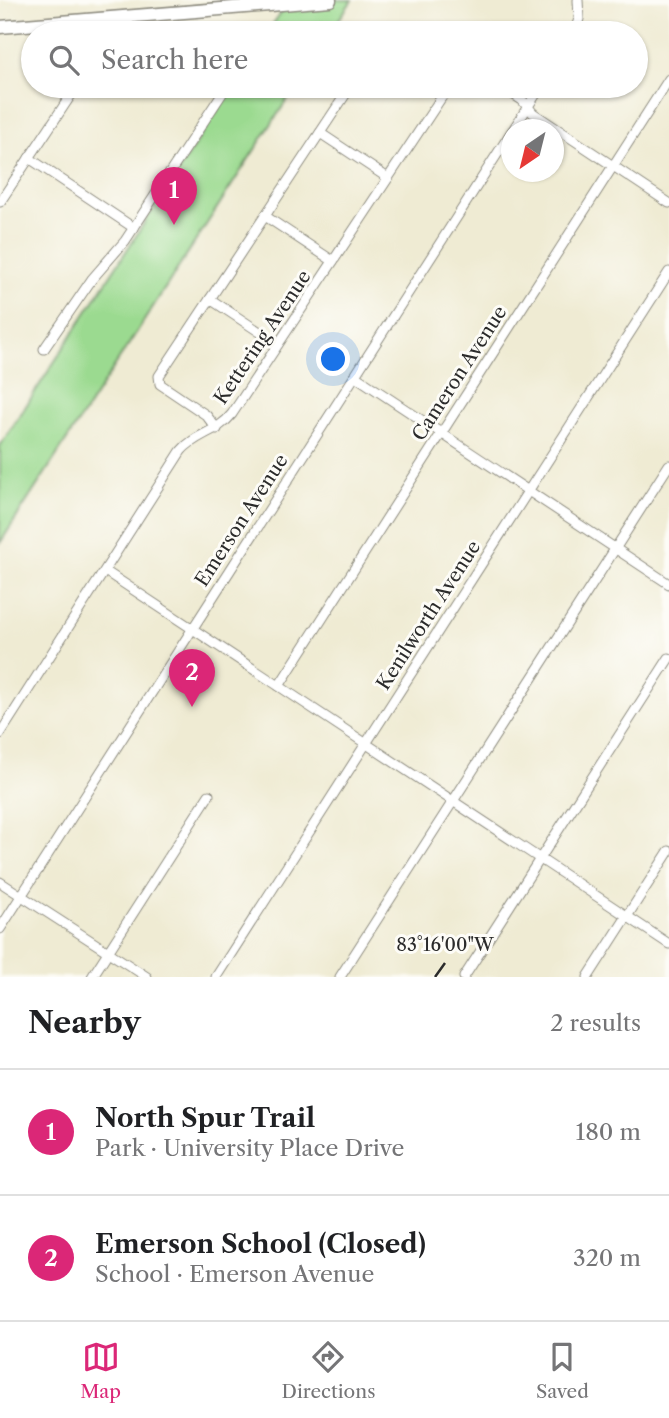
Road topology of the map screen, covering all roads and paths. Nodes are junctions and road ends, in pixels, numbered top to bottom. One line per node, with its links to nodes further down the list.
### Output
1 (330, 0): 3 (main road)
2 (578, 0): 8 (street)
3 (128, 17): 4 (main road); 7 (street)
4 (114, 18): 5 (main road); 6 (street)
5 (76, 21)
6 (114, 21)
7 (128, 21)
8 (578, 21)
9 (21, 25): 10 (main road)
10 (0, 27)
11 (669, 79): 23 (street, Cameron Avenue)
12 (69, 98): 22 (street)
13 (219, 98): 28 (street)
14 (343, 98): 20 (street)
15 (442, 98): 24 (street, Kettering Avenue)
16 (516, 98): 18 (street)
17 (533, 98): 18 (street, Emerson Avenue)
18 (527, 106): 19 (street, Emerson Avenue); 23 (street)
19 (519, 119)
20 (320, 133): 24 (street); 27 (street)
21 (501, 147): 34 (street, Emerson Avenue)
22 (29, 158): 25 (street); 28 (street)
23 (613, 166): 26 (street); 36 (street, Cameron Avenue)
24 (388, 178): 29 (street, Kettering Avenue)
25 (0, 202)
26 (669, 203)
27 (265, 216): 29 (street); 31 (street)
28 (134, 228): 33 (street)
29 (333, 261): 32 (street, Kettering Avenue)
30 (669, 272): 38 (street, Kenilworth Avenue)
31 (210, 299): 32 (street); 35 (street)
32 (278, 344): 35 (street, Kettering Avenue)
33 (44, 349)
34 (355, 376): 36 (street); 42 (street, Emerson Avenue)
35 (216, 429): 40 (street, Kettering Avenue)
36 (442, 433): 38 (street); 44 (street, Cameron Avenue)
37 (669, 465): 39 (street)
38 (529, 491): 39 (street); 46 (street, Kenilworth Avenue)
39 (616, 548): 41 (street); 48 (street)
40 (105, 571): 42 (street); 45 (street, Kettering Avenue)
41 (669, 584)
42 (192, 629): 44 (street); 52 (street, Emerson Avenue)
43 (669, 658): 50 (street)
44 (279, 686): 46 (street)
45 (0, 734)
46 (366, 744): 48 (street); 59 (street, Kenilworth Avenue)
47 (209, 795): 56 (street)
48 (453, 801): 50 (street); 60 (street)
49 (669, 851): 53 (street)
50 (540, 859): 53 (street); 61 (street)
51 (0, 881): 52 (street)
52 (21, 895): 54 (street, Emerson Avenue); 56 (street)
53 (627, 916): 55 (street); 62 (street)
54 (0, 929)
55 (669, 944)
56 (108, 952): 57 (street); 58 (street)
57 (92, 977)
58 (147, 977)
59 (216, 977)
60 (340, 977)
61 (464, 977)
62 (588, 977)

